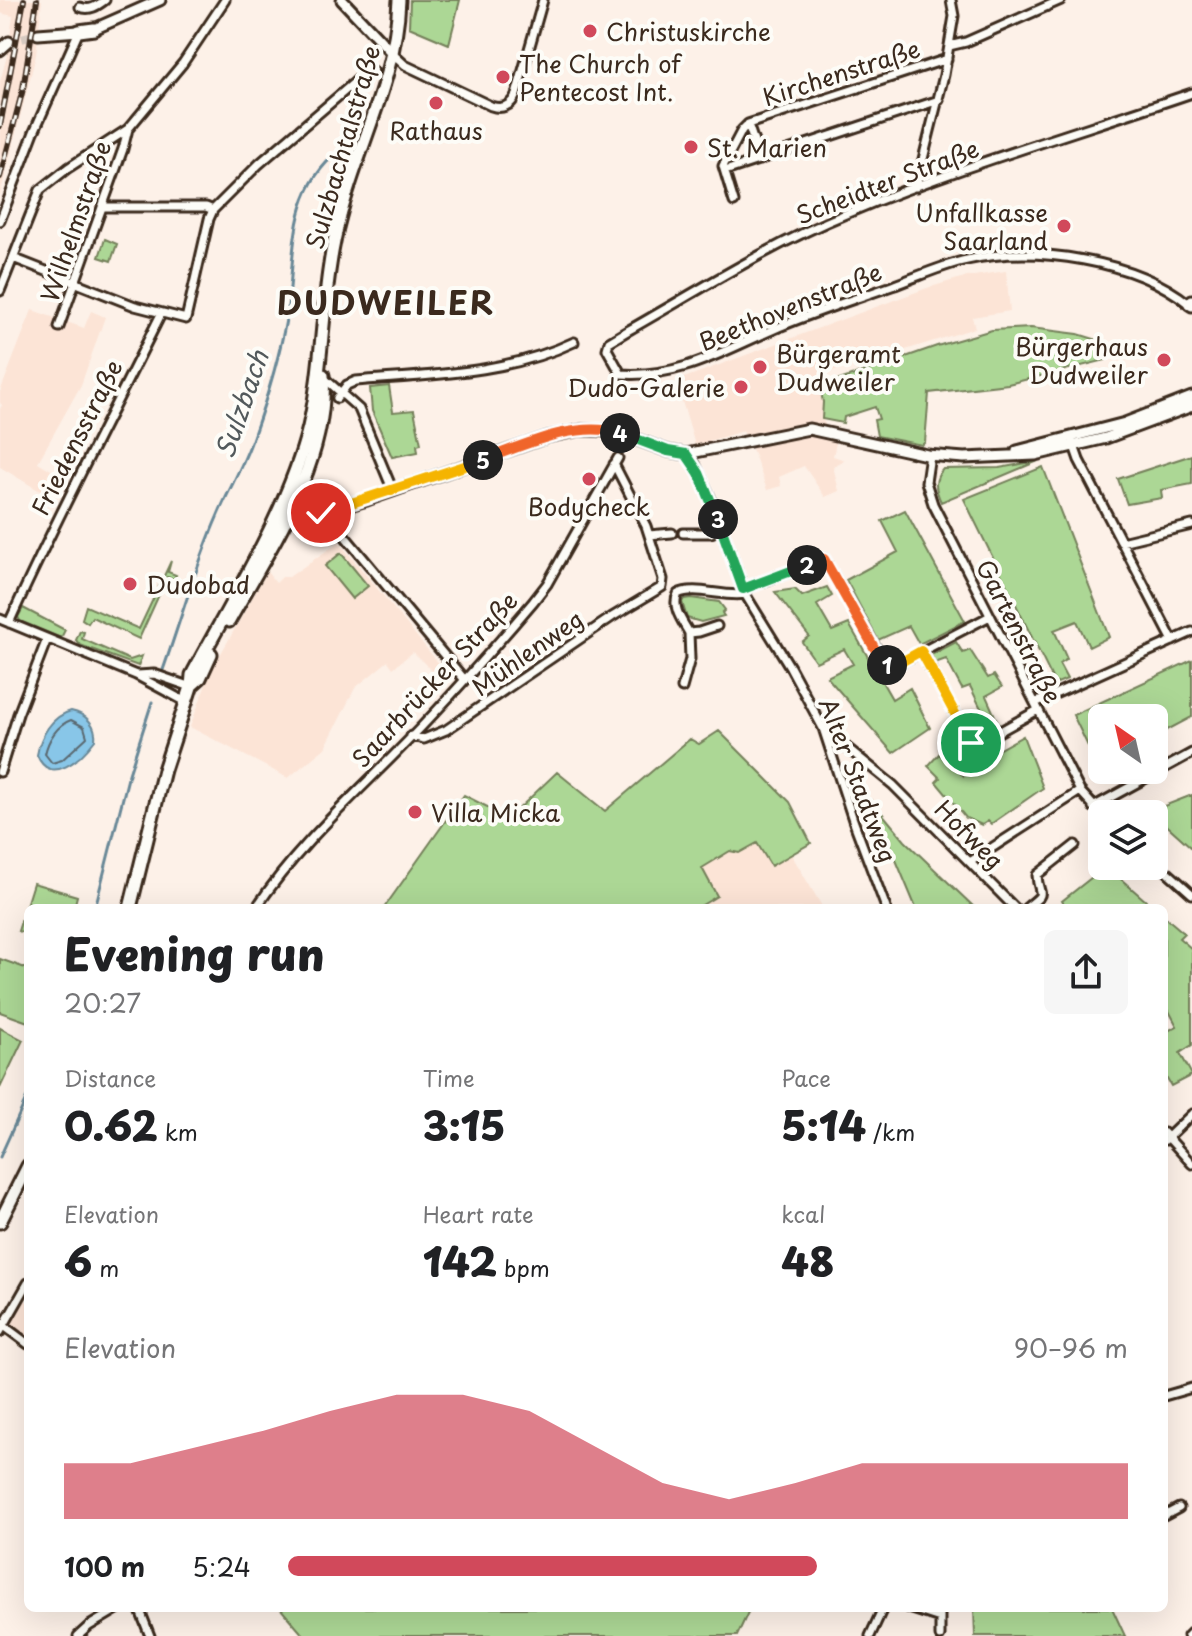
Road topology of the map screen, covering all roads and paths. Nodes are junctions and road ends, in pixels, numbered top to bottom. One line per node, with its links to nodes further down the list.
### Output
1 (105, 0): 9 (street)
2 (160, 0): 10 (street)
3 (225, 0): 22 (street)
4 (342, 0): 16 (street)
5 (399, 0): 16 (main road, Sulzbachtalstraße)
6 (543, 0): 16 (street)
7 (951, 0): 14 (street)
8 (1061, 0): 14 (street, Kirchenstraße)
9 (80, 7)
10 (94, 29): 11 (main road)
11 (79, 31): 12 (street); 29 (street)
12 (38, 34)
13 (9, 42): 15 (street)
14 (949, 46): 17 (street)
15 (0, 50)
16 (393, 54): 38 (main road, Sulzbachtalstraße)
17 (947, 59): 20 (street); 21 (street, Kirchenstraße)
18 (373, 71): 28 (street)
19 (1192, 93): 25 (street, Scheidter Straße)
20 (939, 100): 23 (street); 25 (street)
21 (748, 124): 23 (street, Kirchenstraße); 24 (street, Kirchenstraße)
22 (128, 129): 27 (street, Wilhelmstraße); 30 (street)
23 (760, 160): 24 (street)
24 (725, 171): 26 (street)
25 (916, 187): 36 (street, Scheidter Straße)
26 (734, 202)
27 (102, 207): 28 (street); 31 (street, Wilhelmstraße)
28 (213, 210): 34 (street)
29 (0, 221)
30 (13, 258): 31 (street); 32 (street)
31 (75, 283): 34 (street); 35 (street, Wilhelmstraße)
32 (0, 291)
33 (1191, 304): 36 (street, Beethovenstraße)
34 (161, 314): 63 (street, Friedensstraße)
35 (59, 327)
36 (612, 340)
37 (574, 342): 39 (street)
38 (321, 375): 39 (street); 42 (main road, Sulzbachtalstraße)
39 (339, 394): 42 (street); 47 (street)
40 (1192, 397): 43 (street)
41 (1192, 406): 43 (street)
42 (317, 413): 46 (main road, Sulzbachtalstraße)
43 (1073, 442): 45 (street); 59 (street)
44 (686, 454): 45 (street); 47 (street); 55 (street, Alter Stadtweg)
45 (930, 455): 61 (street, Gartenstraße)
46 (297, 476): 48 (main road, Sulzbachtalstraße); 49 (street); 50 (main road, Sulzbachtalstraße)
47 (393, 491): 51 (street)
48 (295, 496): 49 (street); 50 (street); 52 (street); 53 (main road, Sulzbachtalstraße)
49 (312, 496): 51 (street)
50 (282, 502): 72 (main road, Sulzbachtalstraße)
51 (332, 508): 52 (street); 71 (street)
52 (307, 513): 53 (street)
53 (281, 525): 72 (main road, Sulzbachtalstraße)
54 (1192, 525): 59 (street)
55 (722, 529): 57 (street); 60 (street, Alter Stadtweg)
56 (672, 533): 58 (street)
57 (683, 533)
58 (649, 535): 71 (street, Saarbrücker Straße); 77 (street, Mühlenweg)
59 (1121, 542): 68 (street)
60 (744, 592): 66 (street); 69 (street); 76 (street, Alter Stadtweg)
61 (990, 616): 69 (street); 75 (street, Gartenstraße)
62 (0, 619): 63 (street)
63 (9, 623): 67 (street)
64 (717, 626): 66 (street)
65 (1192, 632): 68 (street)
66 (689, 633): 73 (street)
67 (47, 639): 70 (street); 79 (street)
68 (1173, 641): 75 (street)
69 (921, 651): 75 (street)
70 (136, 675): 72 (street); 74 (street)
71 (464, 679): 77 (street, Saarbrücker Straße)
72 (195, 682): 74 (main road, Sulzbachtalstraße)
73 (682, 688)
74 (186, 702): 87 (main road, Sulzbachtalstraße)
75 (1037, 707): 80 (street, Gartenstraße)
76 (823, 728): 84 (street, Hofweg); 89 (street, Alter Stadtweg)
77 (411, 736): 88 (street, Saarbrücker Straße)
78 (1192, 753): 81 (street)
79 (0, 772)
80 (1080, 791): 82 (street, Gartenstraße); 84 (street)
81 (1106, 800)
82 (1088, 801)
83 (1075, 845): 91 (street, Hofweg)
84 (970, 862): 90 (street, Hofweg)
85 (1168, 873): 86 (street)
86 (1192, 894)
87 (131, 904)
88 (259, 904)
89 (884, 904)
90 (1011, 904)
91 (1031, 904)
92 (1192, 1114): 93 (street)
93 (1168, 1135)
94 (1168, 1141): 95 (street)
95 (1192, 1164)
96 (24, 1174): 97 (main road)
97 (0, 1222)
98 (24, 1290): 99 (street)
99 (2, 1329): 100 (street)
100 (24, 1342)
101 (1192, 1388): 102 (street)
102 (1168, 1395)
103 (1179, 1508): 104 (street)
104 (1168, 1514)
105 (113, 1612): 111 (street)
106 (141, 1612): 112 (street)
107 (881, 1612): 113 (street)
108 (921, 1612): 110 (street)
109 (940, 1612): 110 (street)
110 (940, 1618): 114 (street)
111 (78, 1636)
112 (150, 1636)
113 (870, 1636)
114 (940, 1636)

